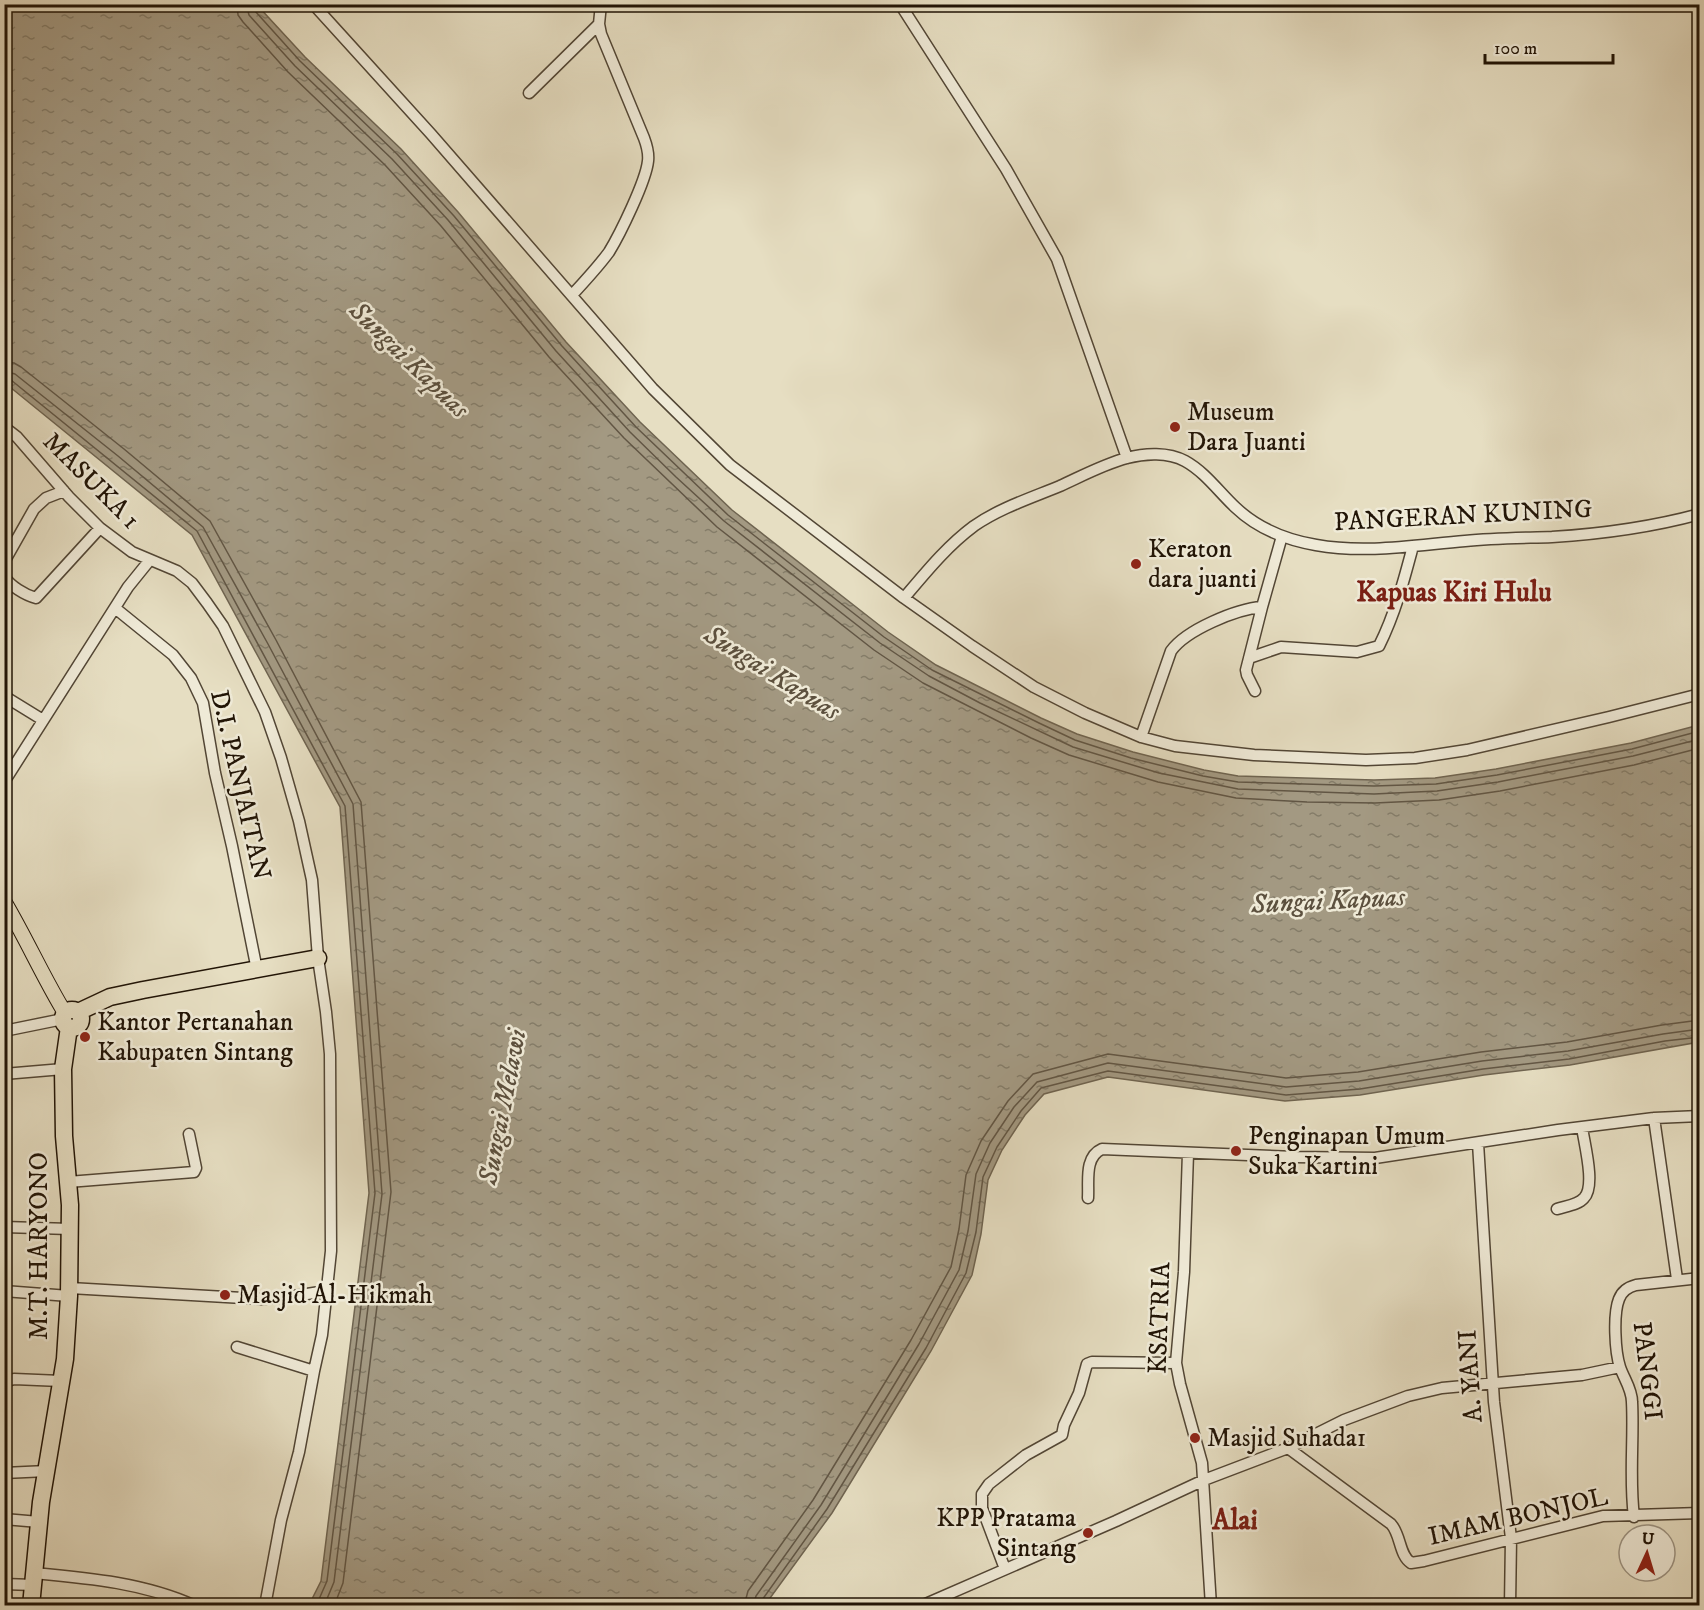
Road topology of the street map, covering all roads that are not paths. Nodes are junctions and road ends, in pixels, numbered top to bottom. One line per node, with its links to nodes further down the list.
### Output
1 (313, 4): 6 (street)
2 (601, 4): 4 (street)
3 (900, 4): 8 (street)
4 (599, 24): 5 (street); 6 (street)
5 (529, 93)
6 (572, 295): 17 (street)
7 (4, 427): 9 (street, MASUKA 1)
8 (1127, 458): 12 (street, PANGERAN KUNING); 17 (street, PANGERAN KUNING)
9 (61, 487): 11 (street, MASUKA 1); 15 (street)
10 (1700, 514): 13 (street, PANGERAN KUNING)
11 (100, 528): 14 (street, MASUKA 1); 16 (street)
12 (1282, 536): 13 (street, PANGERAN KUNING); 18 (street)
13 (1413, 546): 20 (street)
14 (150, 561): 19 (street); 28 (street, MASUKA 1)
15 (4, 562)
16 (6, 582)
17 (904, 598): 25 (street)
18 (1262, 607): 20 (street); 25 (street)
19 (115, 608): 24 (street); 29 (street, D.I. PANJAITAN)
20 (1249, 657): 21 (street)
21 (1255, 691)
22 (1700, 694): 25 (street)
23 (4, 696): 24 (street)
24 (43, 720): 26 (street)
25 (1142, 737)
26 (4, 782)
27 (4, 901): 30 (main road)
28 (318, 958): 29 (highway); 48 (street, MASUKA 1)
29 (257, 970): 30 (highway)
30 (69, 1018): 31 (street); 32 (highway, M.T. HARYONO)
31 (4, 1031)
32 (63, 1069): 33 (street); 40 (highway, M.T. HARYONO)
33 (4, 1074)
34 (1700, 1116): 35 (street)
35 (1654, 1118): 36 (street); 46 (street)
36 (1582, 1127): 38 (street); 42 (street)
37 (189, 1134): 40 (street)
38 (1478, 1143): 39 (street); 56 (street, A. YANI)
39 (1188, 1153): 41 (street); 51 (street, KSATRIA)
40 (68, 1182): 44 (highway, M.T. HARYONO)
41 (1088, 1198)
42 (1557, 1209)
43 (4, 1227): 44 (street)
44 (70, 1229): 49 (highway, M.T. HARYONO)
45 (1700, 1278): 46 (street)
46 (1677, 1279): 52 (street, PANGGI)
47 (4, 1291): 49 (street)
48 (326, 1291): 49 (street); 53 (street, MASUKA 1)
49 (70, 1292): 54 (highway, M.T. HARYONO)
50 (237, 1347): 53 (street)
51 (1176, 1363): 60 (street, KSATRIA); 66 (street)
52 (1620, 1367): 56 (street); 62 (street, PANGGI)
53 (314, 1371): 71 (street, MASUKA 1)
54 (61, 1381): 55 (street); 58 (highway, M.T. HARYONO)
55 (4, 1382)
56 (1494, 1382): 57 (street); 65 (street, A. YANI)
57 (1288, 1448): 60 (street); 65 (street, IMAM BONJOL)
58 (46, 1471): 59 (street); 64 (highway, M.T. HARYONO)
59 (4, 1473)
60 (1204, 1480): 66 (street); 73 (street, KSATRIA)
61 (1700, 1513): 62 (street, IMAM BONJOL)
62 (1634, 1516): 65 (street, IMAM BONJOL)
63 (4, 1519): 64 (street)
64 (39, 1522): 67 (highway, M.T. HARYONO)
65 (1511, 1538): 74 (street, A. YANI)
66 (1005, 1569): 72 (street)
67 (34, 1579): 68 (street); 69 (highway, M.T. HARYONO); 70 (street)
68 (4, 1584)
69 (31, 1605)
70 (195, 1605)
71 (265, 1605)
72 (921, 1605)
73 (1211, 1605)
74 (1510, 1605)

